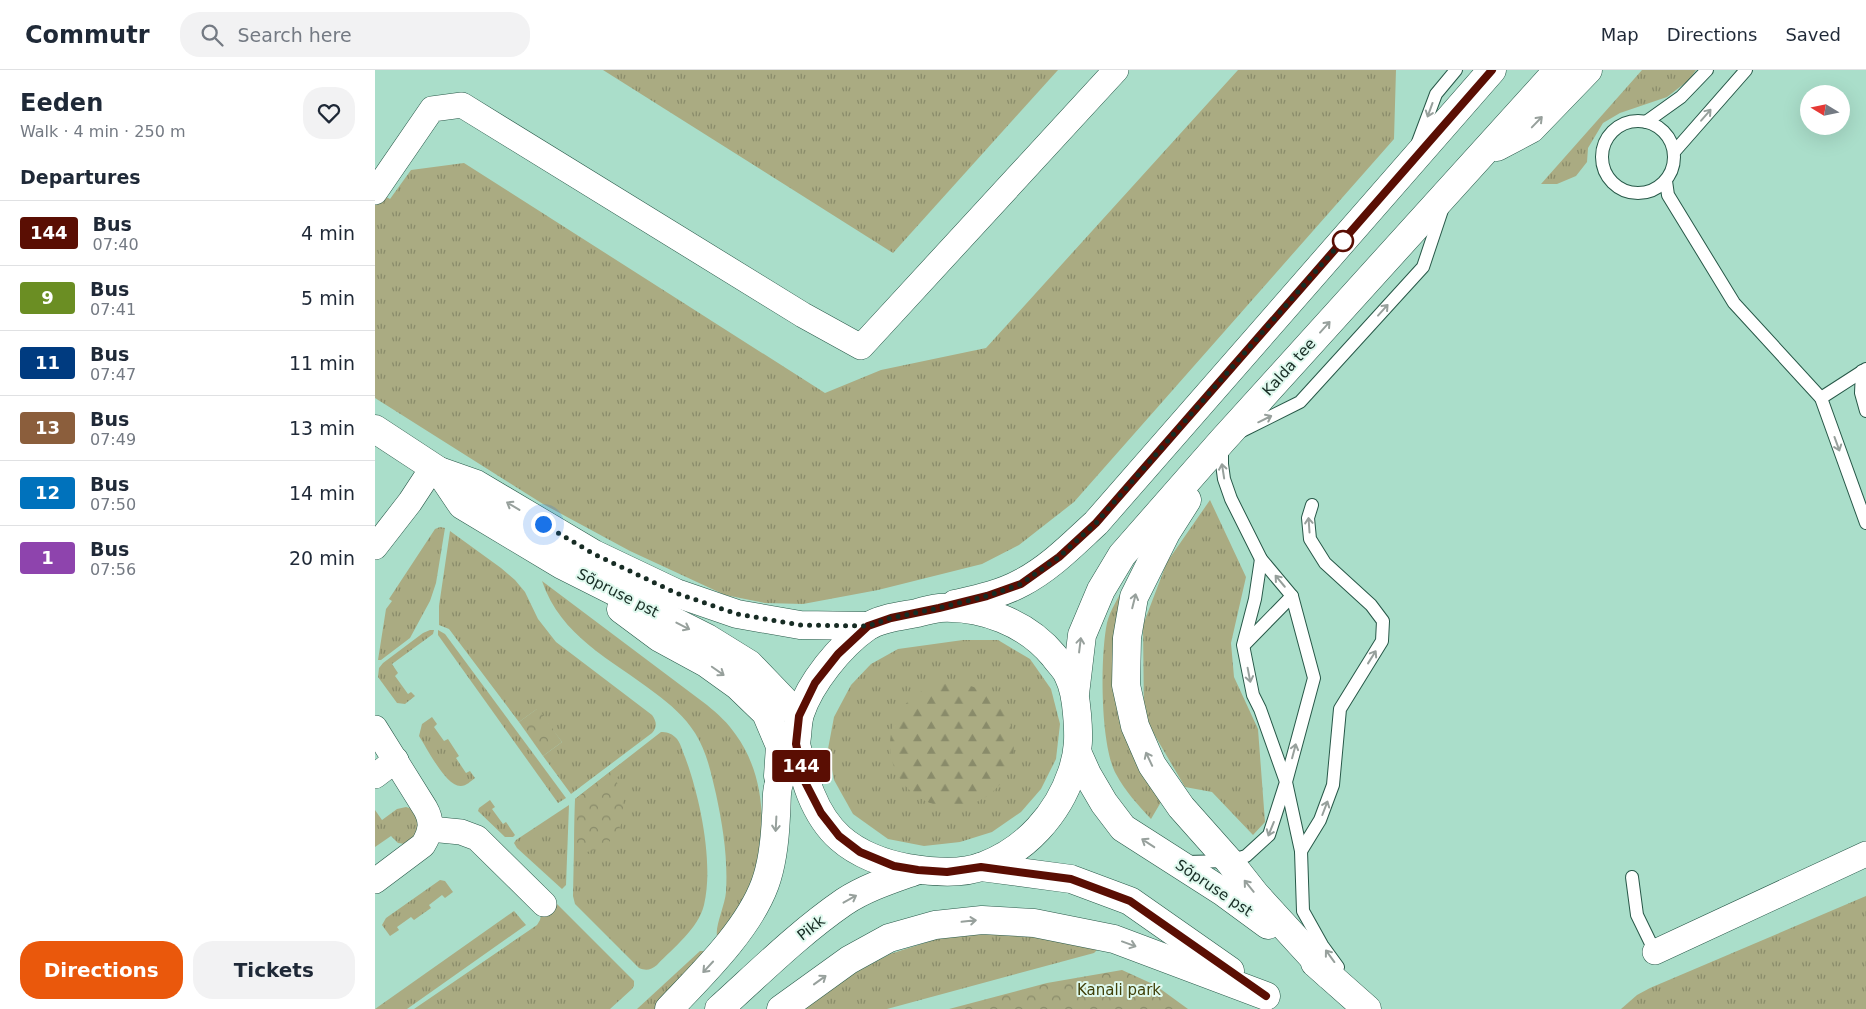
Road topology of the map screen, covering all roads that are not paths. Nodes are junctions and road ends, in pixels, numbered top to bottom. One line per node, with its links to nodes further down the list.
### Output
1 (1116, 70): 13 (street)
2 (1456, 70): 11 (lane, one-way to 11)
3 (1492, 70): 11 (street)
4 (1558, 70): 10 (street, Kalda tee)
5 (1588, 70): 10 (street, one-way to 5)
6 (1707, 70): 8 (lane)
7 (1746, 70): 9 (lane, one-way to 7)
8 (1646, 122): 9 (lane); 12 (lane)
9 (1674, 152): 12 (lane)
10 (1481, 156): 18 (street, Kalda tee, one-way to 10)
11 (1410, 165): 26 (street)
12 (1666, 181): 15 (lane)
13 (377, 185)
14 (1864, 370): 15 (lane); 16 (lane)
15 (1821, 398): 21 (lane, one-way to 21)
16 (1866, 411)
17 (375, 429): 19 (street, Sõpruse pst)
18 (1222, 441): 23 (lane, one-way to 18); 29 (street, Kalda tee, one-way to 18); 41 (street, one-way to 18)
19 (436, 469): 22 (street); 24 (street, Sõpruse pst); 27 (street, Sõpruse pst, one-way to 19)
20 (1312, 505): 39 (lane, one-way to 20)
21 (1866, 523)
22 (375, 547)
23 (1261, 559): 25 (lane, one-way to 23); 28 (lane)
24 (562, 565): 30 (street, Sõpruse pst, one-way to 30); 37 (street, one-way to 37)
25 (1293, 596): 28 (lane); 36 (lane, one-way to 25)
26 (939, 608): 27 (street); 29 (street)
27 (868, 626): 30 (street)
28 (1243, 645): 36 (lane, one-way to 36)
29 (1075, 694): 33 (street)
30 (799, 716): 32 (street)
31 (375, 728): 34 (street)
32 (796, 744): 37 (street); 44 (street)
33 (1078, 754): 42 (street, Sõpruse pst, one-way to 33); 43 (street)
34 (396, 760): 35 (street); 38 (street)
35 (375, 776)
36 (1286, 782): 39 (lane); 41 (lane, one-way to 41)
37 (778, 787): 51 (street, one-way to 51)
38 (430, 830): 46 (street); 47 (street)
39 (1301, 851): 54 (lane, one-way to 39)
40 (1866, 854): 48 (street)
41 (1229, 861): 42 (lane); 49 (street, one-way to 41)
42 (1175, 862): 49 (street, Sõpruse pst)
43 (981, 867): 44 (street); 50 (street)
44 (918, 870): 52 (street, Pikk, one-way to 44)
45 (1632, 877): 48 (lane)
46 (375, 880)
47 (544, 904)
48 (1655, 952)
49 (1329, 975): 54 (street, Sõpruse pst)
50 (1273, 1003): 53 (street, one-way to 50)
51 (669, 1009)
52 (719, 1009)
53 (781, 1009)
54 (1368, 1009)

